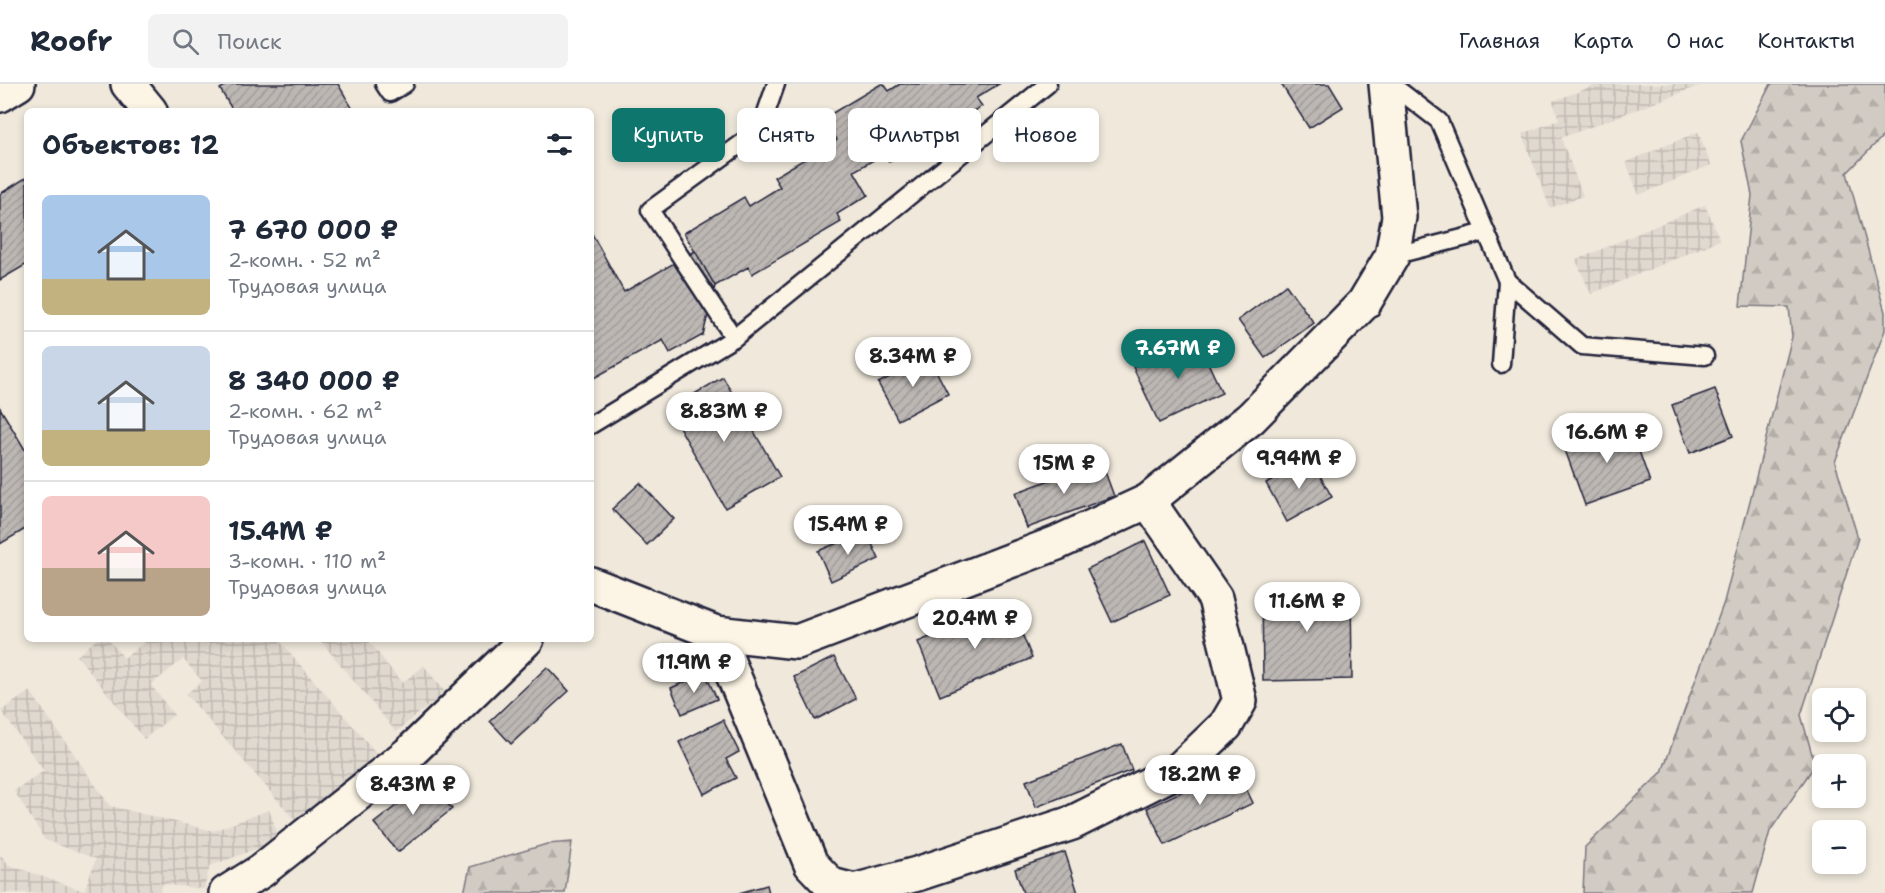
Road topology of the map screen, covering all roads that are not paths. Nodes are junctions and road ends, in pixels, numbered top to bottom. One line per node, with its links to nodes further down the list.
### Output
1 (18, 84): 9 (street)
2 (128, 84): 10 (street)
3 (384, 84): 4 (lane)
4 (405, 84)
5 (776, 84): 14 (lane)
6 (1386, 84): 12 (street)
7 (1391, 84): 11 (lane)
8 (1043, 85): 14 (lane)
9 (0, 96)
10 (148, 108)
11 (1486, 232): 12 (lane); 13 (lane)
12 (1392, 256): 18 (street)
13 (1507, 280): 15 (lane); 16 (lane)
14 (734, 338): 17 (lane)
15 (1705, 356)
16 (1501, 364)
17 (594, 423)
18 (1148, 501): 20 (street); 20 (street)
19 (594, 585): 20 (street)
20 (716, 633)
21 (524, 642): 22 (street)
22 (226, 893)

